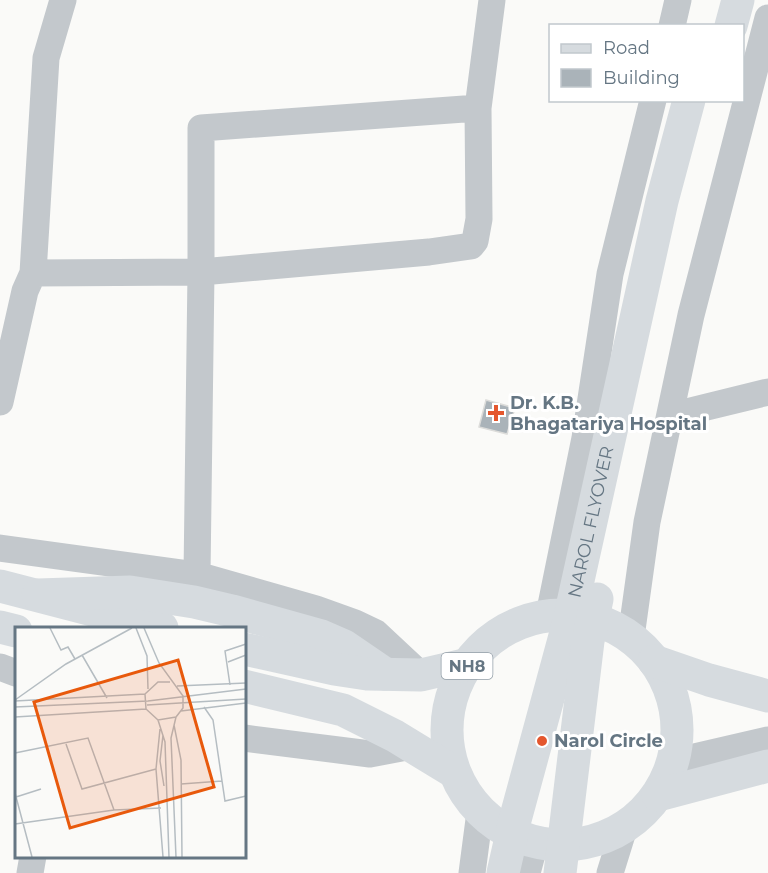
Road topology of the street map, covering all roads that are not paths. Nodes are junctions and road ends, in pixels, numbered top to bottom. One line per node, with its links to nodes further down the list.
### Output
1 (63, 0): 15 (street)
2 (492, 0): 13 (street)
3 (678, 0): 7 (street)
4 (715, 0): 8 (main road)
5 (738, 0): 9 (main road)
6 (768, 18): 18 (street)
7 (672, 24)
8 (709, 24)
9 (732, 24)
10 (653, 102): 23 (street)
11 (687, 102): 50 (main road, NAROL FLYOVER)
12 (709, 102): 51 (main road, NAROL FLYOVER)
13 (478, 108): 14 (street); 14 (street)
14 (201, 272): 15 (street); 20 (street)
15 (33, 273): 17 (street)
16 (768, 392): 18 (street)
17 (0, 402)
18 (670, 416): 27 (street)
19 (0, 548): 20 (street)
20 (196, 575): 34 (street)
21 (0, 586): 22 (main road)
22 (38, 596): 25 (main road); 33 (main road)
23 (549, 615): 27 (main road, NH8); 30 (main road, NH8)
24 (0, 627): 26 (main road)
25 (158, 627)
26 (15, 631)
27 (631, 637): 29 (main road, NH8)
28 (246, 649): 33 (main road, NH8)
29 (654, 661): 36 (main road, NH8); 40 (main road, NH8)
30 (468, 664): 34 (main road, NH8); 42 (main road, NH8)
31 (0, 668): 32 (street)
32 (15, 673)
33 (385, 674): 34 (main road, NH8)
34 (421, 675)
35 (246, 686): 39 (main road, NH8)
36 (768, 696)
37 (246, 738): 39 (street)
38 (768, 740): 40 (street)
39 (412, 746): 42 (main road, NH8)
40 (673, 762): 43 (main road, NH8)
41 (768, 766): 43 (main road)
42 (454, 772): 44 (main road, NH8)
43 (658, 795): 45 (main road, NH8)
44 (480, 812): 47 (main road, NH8); 49 (street)
45 (624, 828): 47 (main road, NH8); 52 (street)
46 (33, 858): 48 (street)
47 (531, 858)
48 (30, 873)
49 (472, 873)
50 (503, 873)
51 (560, 873)
52 (610, 873)

